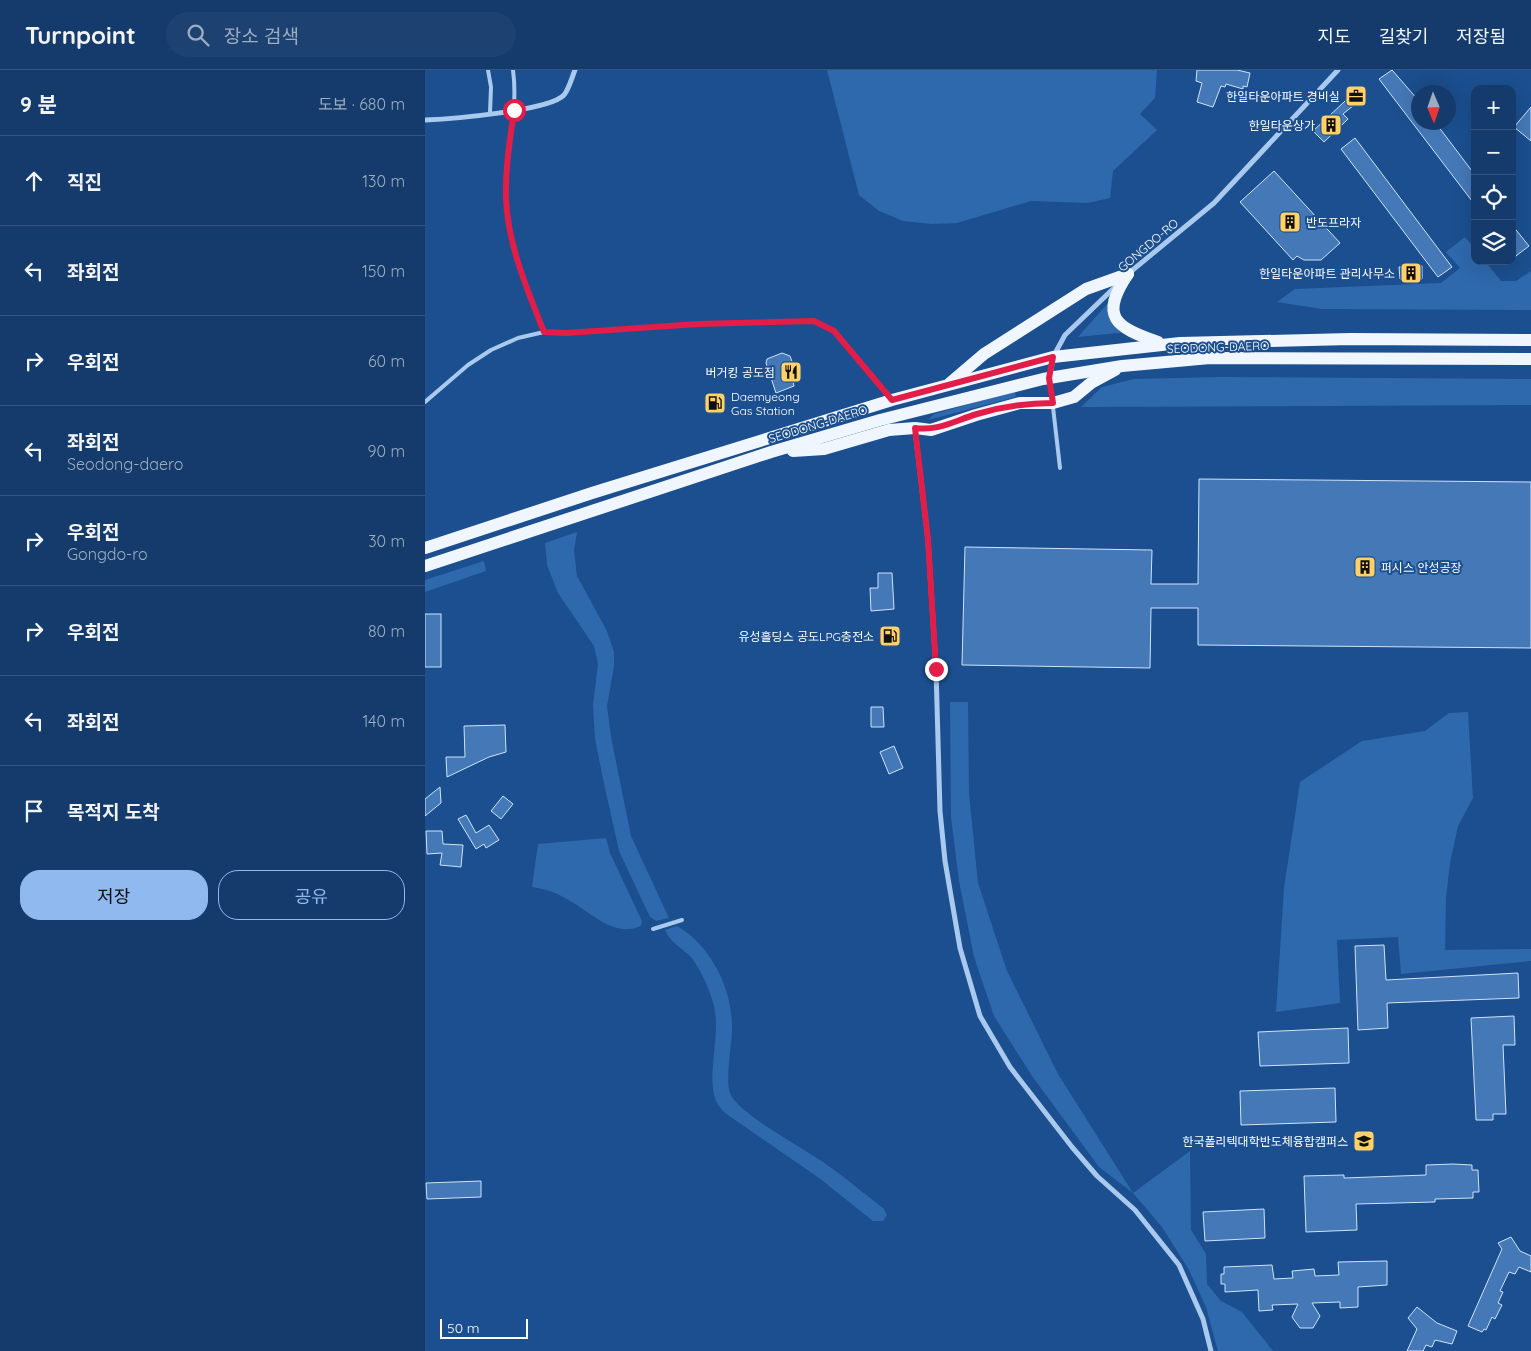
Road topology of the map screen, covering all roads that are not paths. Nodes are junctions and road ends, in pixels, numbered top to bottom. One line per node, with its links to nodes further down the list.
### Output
1 (488, 70): 6 (lane)
2 (513, 70): 5 (lane)
3 (575, 70): 5 (street)
4 (1338, 70): 8 (street, GONGDO-RO)
5 (514, 110): 6 (street); 9 (lane)
6 (489, 113): 7 (street)
7 (425, 120)
8 (1127, 274): 11 (main road); 12 (street, GONGDO-RO); 16 (main road)
9 (544, 332): 17 (lane); 18 (lane)
10 (1531, 340): 11 (main road, SEODONG-DAERO)
11 (1162, 344): 12 (main road, SEODONG-DAERO)
12 (1053, 357): 15 (street, GONGDO-RO); 16 (main road, SEODONG-DAERO)
13 (1531, 359): 14 (main road, SEODONG-DAERO)
14 (1122, 366): 15 (main road, SEODONG-DAERO); 19 (main road)
15 (1049, 378): 19 (lane, GONGDO-RO); 21 (main road, SEODONG-DAERO)
16 (945, 386): 17 (main road, SEODONG-DAERO)
17 (892, 400): 23 (main road, SEODONG-DAERO)
18 (425, 402)
19 (1053, 403): 20 (main road); 22 (lane, GONGDO-RO)
20 (915, 428): 21 (main road); 27 (street)
21 (771, 452): 24 (main road, SEODONG-DAERO)
22 (1060, 468)
23 (425, 548)
24 (425, 566)
25 (682, 920): 26 (lane)
26 (653, 928)
27 (1211, 1351)

